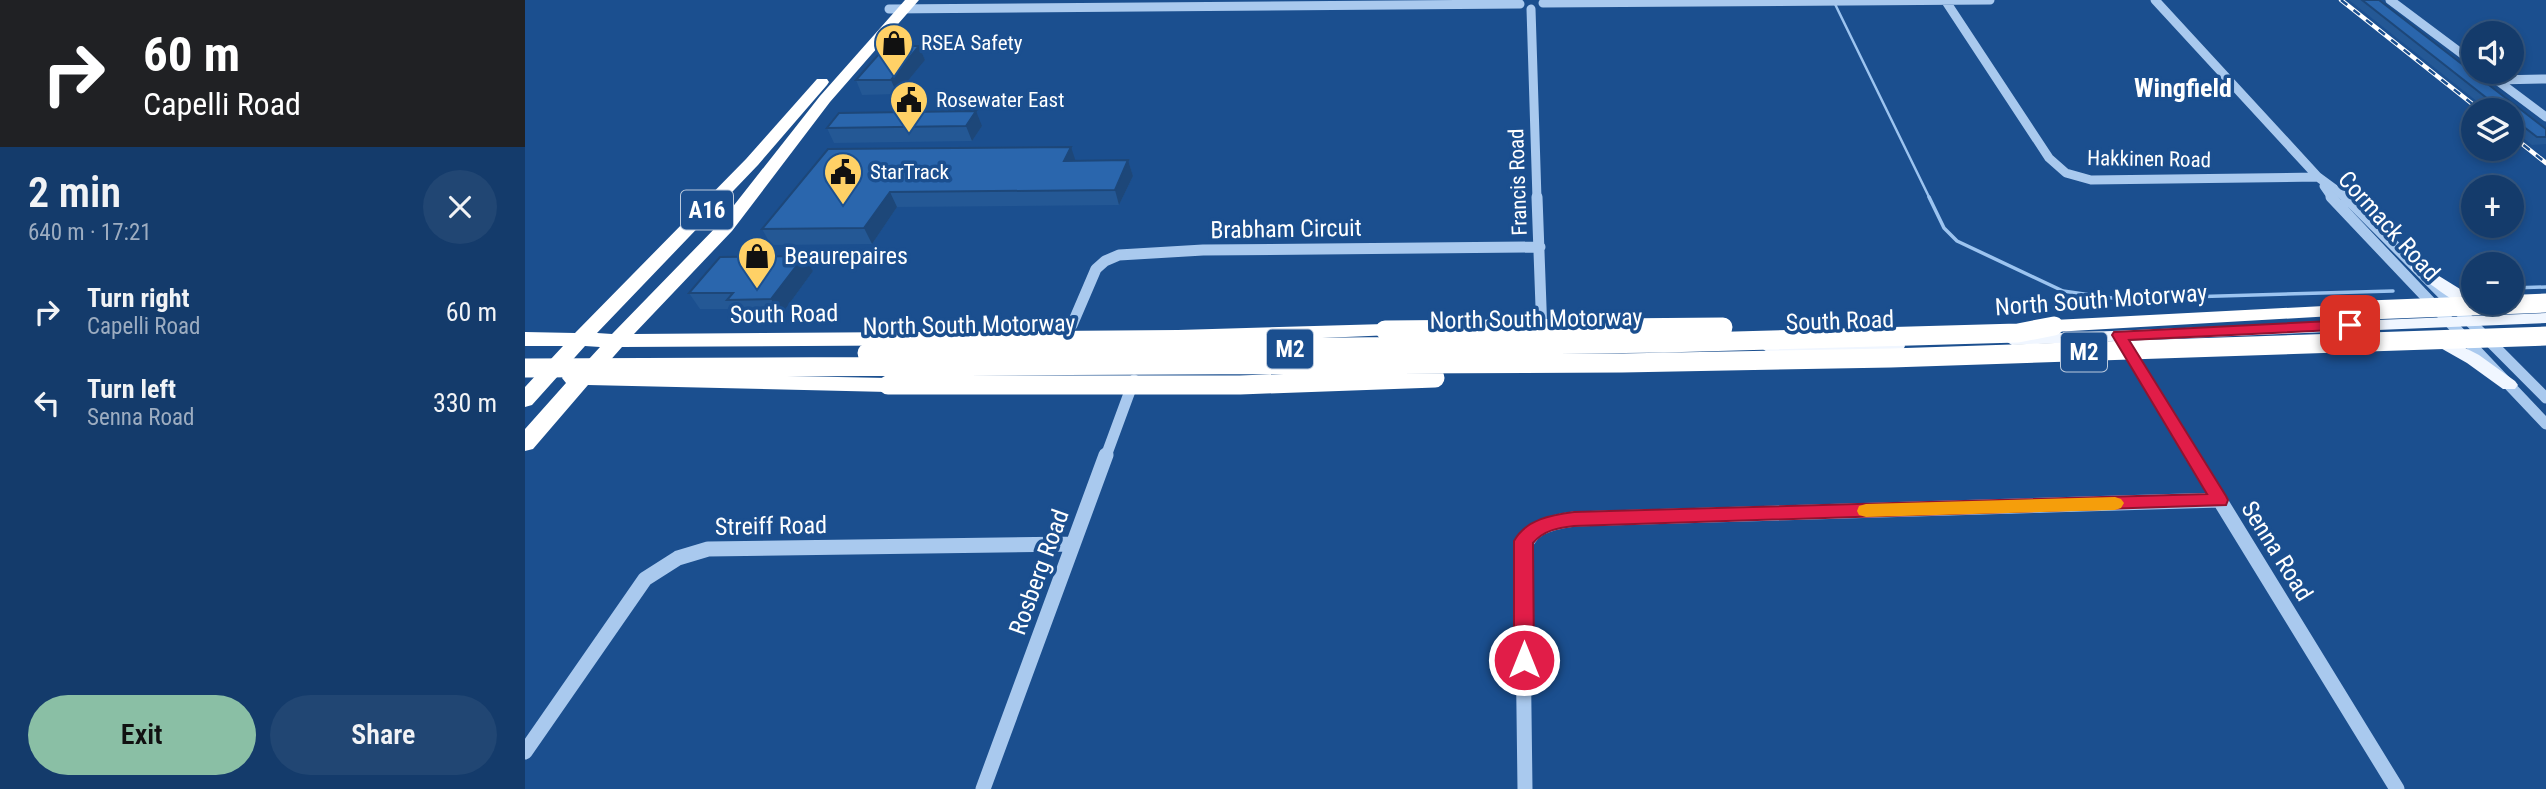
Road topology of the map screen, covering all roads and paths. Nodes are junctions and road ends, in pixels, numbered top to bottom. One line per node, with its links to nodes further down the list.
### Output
1 (1945, 0): 2 (street); 7 (street); 18 (street, Hakkinen Road)
2 (1990, 0)
3 (2155, 0): 18 (street, Cormack Road)
4 (2390, 0): 13 (street)
5 (1541, 1): 6 (street); 12 (street)
6 (1815, 1): 7 (street)
7 (1845, 1)
8 (1521, 2): 9 (street); 12 (street)
9 (1209, 3): 10 (street)
10 (1083, 4): 11 (street)
11 (900, 5): 21 (highway, A16); 23 (highway, A16)
12 (1531, 9): 19 (street, Francis Road)
13 (2461, 53)
14 (2524, 79): 15 (street)
15 (2546, 79)
16 (2501, 84): 17 (street)
17 (2546, 117)
18 (2318, 177): 20 (street, Cormack Road); 27 (street, Cormack Road)
19 (1540, 247): 31 (street, Brabham Circuit); 38 (street, Francis Road)
20 (2418, 268): 24 (main road); 26 (street, Cormack Road)
21 (659, 296): 36 (highway, A16); 37 (highway)
22 (2546, 303): 29 (highway, North South Motorway / M2, bridge)
23 (602, 316): 30 (highway); 35 (highway, A16)
24 (2508, 318): 25 (main road, South Road); 26 (main road, South Road)
25 (2546, 318)
26 (2468, 320): 27 (main road, South Road); 48 (street, Cormack Road)
27 (2447, 321): 28 (main road, South Road); 47 (street, Cormack Road)
28 (2401, 323): 32 (main road, South Road); 47 (main road)
29 (2054, 326): 31 (highway, South Road, bridge); 39 (highway, North South Motorway / M2, bridge)
30 (525, 331)
31 (1078, 331): 37 (highway, South Road)
32 (2119, 335): 38 (main road, South Road); 53 (street, Senna Road)
33 (2546, 336): 41 (highway, North South Motorway / M2, bridge)
34 (525, 339): 35 (highway, South Road); 40 (highway)
35 (580, 339): 36 (highway, South Road); 44 (highway, A16)
36 (617, 340): 37 (highway, South Road); 45 (highway, A16)
37 (674, 341)
38 (1542, 353): 43 (main road, South Road)
39 (525, 356)
40 (525, 361)
41 (1622, 363): 42 (highway, North South Motorway / M2, bridge); 46 (highway, bridge)
42 (525, 368)
43 (1137, 370): 54 (street, Rosberg Road)
44 (534, 378): 45 (highway); 49 (highway, A16)
45 (582, 378): 46 (highway); 50 (highway, A16)
46 (627, 379): 50 (highway)
47 (2509, 385): 51 (street, Cormack Road)
48 (2546, 398)
49 (525, 400)
50 (554, 409): 52 (highway, A16)
51 (2546, 424)
52 (525, 443)
53 (2220, 500): 57 (street); 58 (street, Senna Road)
54 (1073, 544): 55 (street, Streiff Road); 56 (street, Rosberg Road)
55 (525, 752)
56 (983, 789)
57 (1525, 789)
58 (2397, 789)

